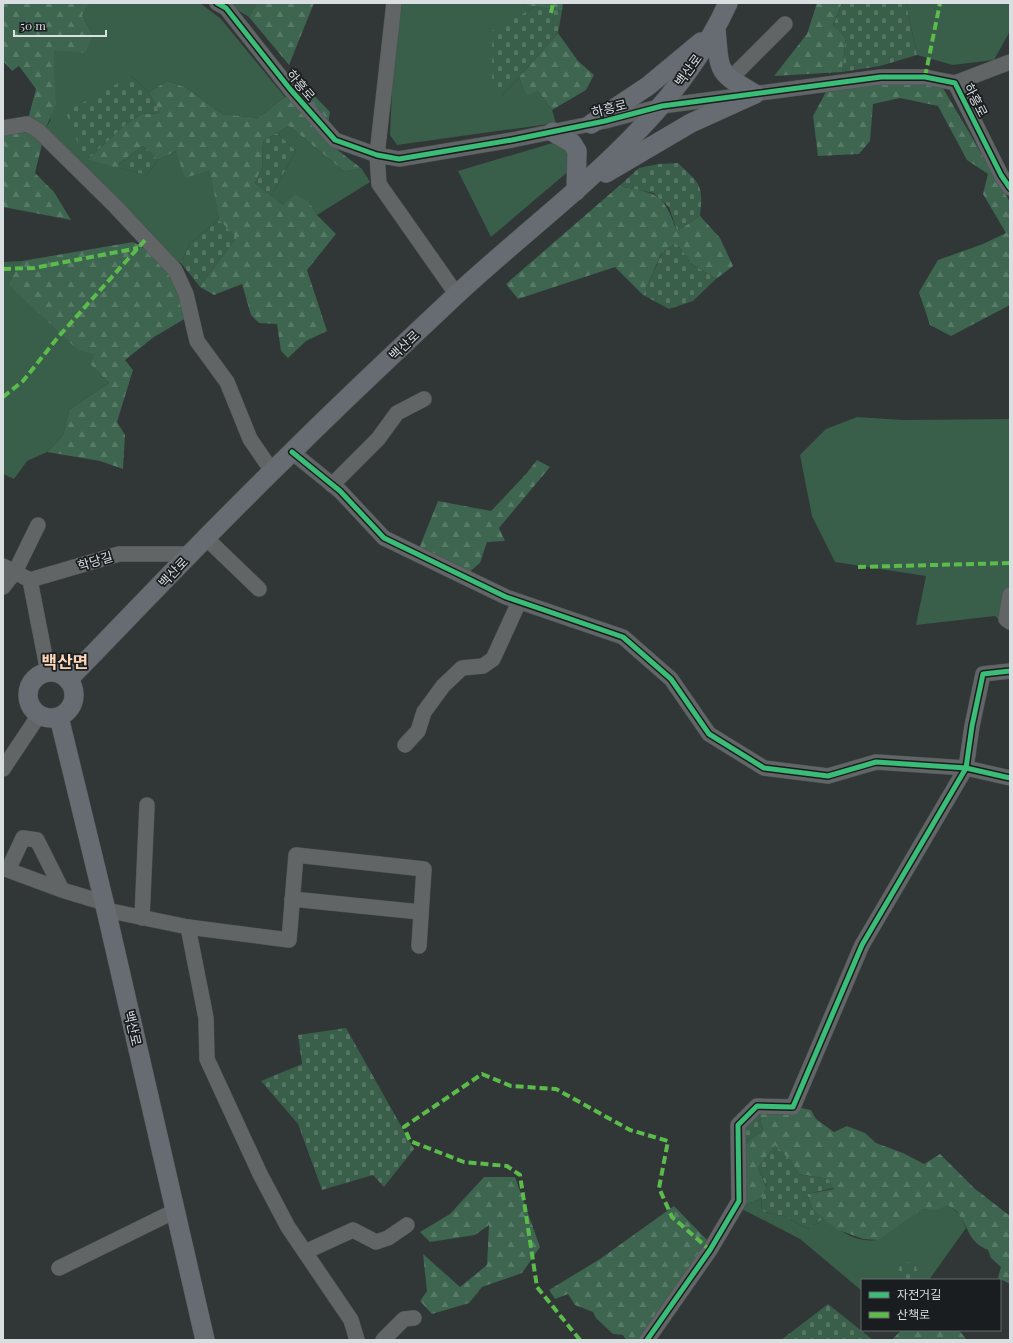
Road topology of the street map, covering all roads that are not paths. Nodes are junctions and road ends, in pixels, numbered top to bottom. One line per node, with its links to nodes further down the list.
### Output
1 (217, 3): 14 (street, 하흥로)
2 (394, 3): 14 (street)
3 (728, 3): 5 (main road, 백산로)
4 (784, 24): 7 (street)
5 (716, 30): 7 (main road); 10 (main road, 백산로); 11 (main road)
6 (1010, 62): 8 (street)
7 (730, 79): 9 (main road)
8 (955, 83): 9 (street, 하흥로); 15 (street, 하흥로)
9 (755, 94): 10 (street, 하흥로); 16 (main road)
10 (662, 106): 11 (street, 하흥로); 16 (main road, 백산로)
11 (591, 124): 13 (street, 하흥로)
12 (3, 128): 20 (street)
13 (553, 132): 14 (street, 하흥로); 16 (main road)
14 (377, 155): 17 (street)
15 (1010, 188)
16 (576, 191): 17 (main road, 백산로)
17 (457, 295): 19 (main road, 백산로)
18 (424, 399): 21 (street)
19 (292, 452): 20 (main road, 백산로); 21 (street)
20 (272, 471): 23 (main road, 백산로)
21 (332, 485): 30 (street)
22 (38, 525): 25 (street)
23 (206, 538): 24 (main road, 백산로); 28 (street)
24 (191, 554): 26 (street, 학당길); 34 (main road, 백산로)
25 (9, 569): 26 (street); 27 (street)
26 (30, 580): 33 (street)
27 (3, 587)
28 (259, 589)
29 (1010, 595): 31 (street)
30 (519, 602): 37 (street); 38 (street)
31 (1010, 622)
32 (1010, 671): 38 (street)
33 (48, 672): 34 (main road); 35 (main road)
34 (68, 680): 36 (main road)
35 (39, 715): 36 (main road); 39 (street)
36 (59, 717): 44 (main road, 백산로)
37 (405, 746)
38 (966, 768): 40 (street); 57 (street)
39 (3, 769)
40 (1010, 778)
41 (147, 805): 46 (street)
42 (62, 890): 44 (street)
43 (292, 899): 45 (street); 45 (street); 47 (street)
44 (106, 907): 46 (street); 49 (main road, 백산로)
45 (420, 912): 48 (street)
46 (142, 918): 47 (street)
47 (188, 927): 51 (street)
48 (419, 946)
49 (175, 1211): 52 (street); 54 (main road, 백산로)
50 (407, 1225): 51 (street)
51 (305, 1252): 55 (street)
52 (59, 1268)
53 (414, 1318): 56 (street)
54 (205, 1340)
55 (357, 1340)
56 (384, 1340)
57 (647, 1340)

